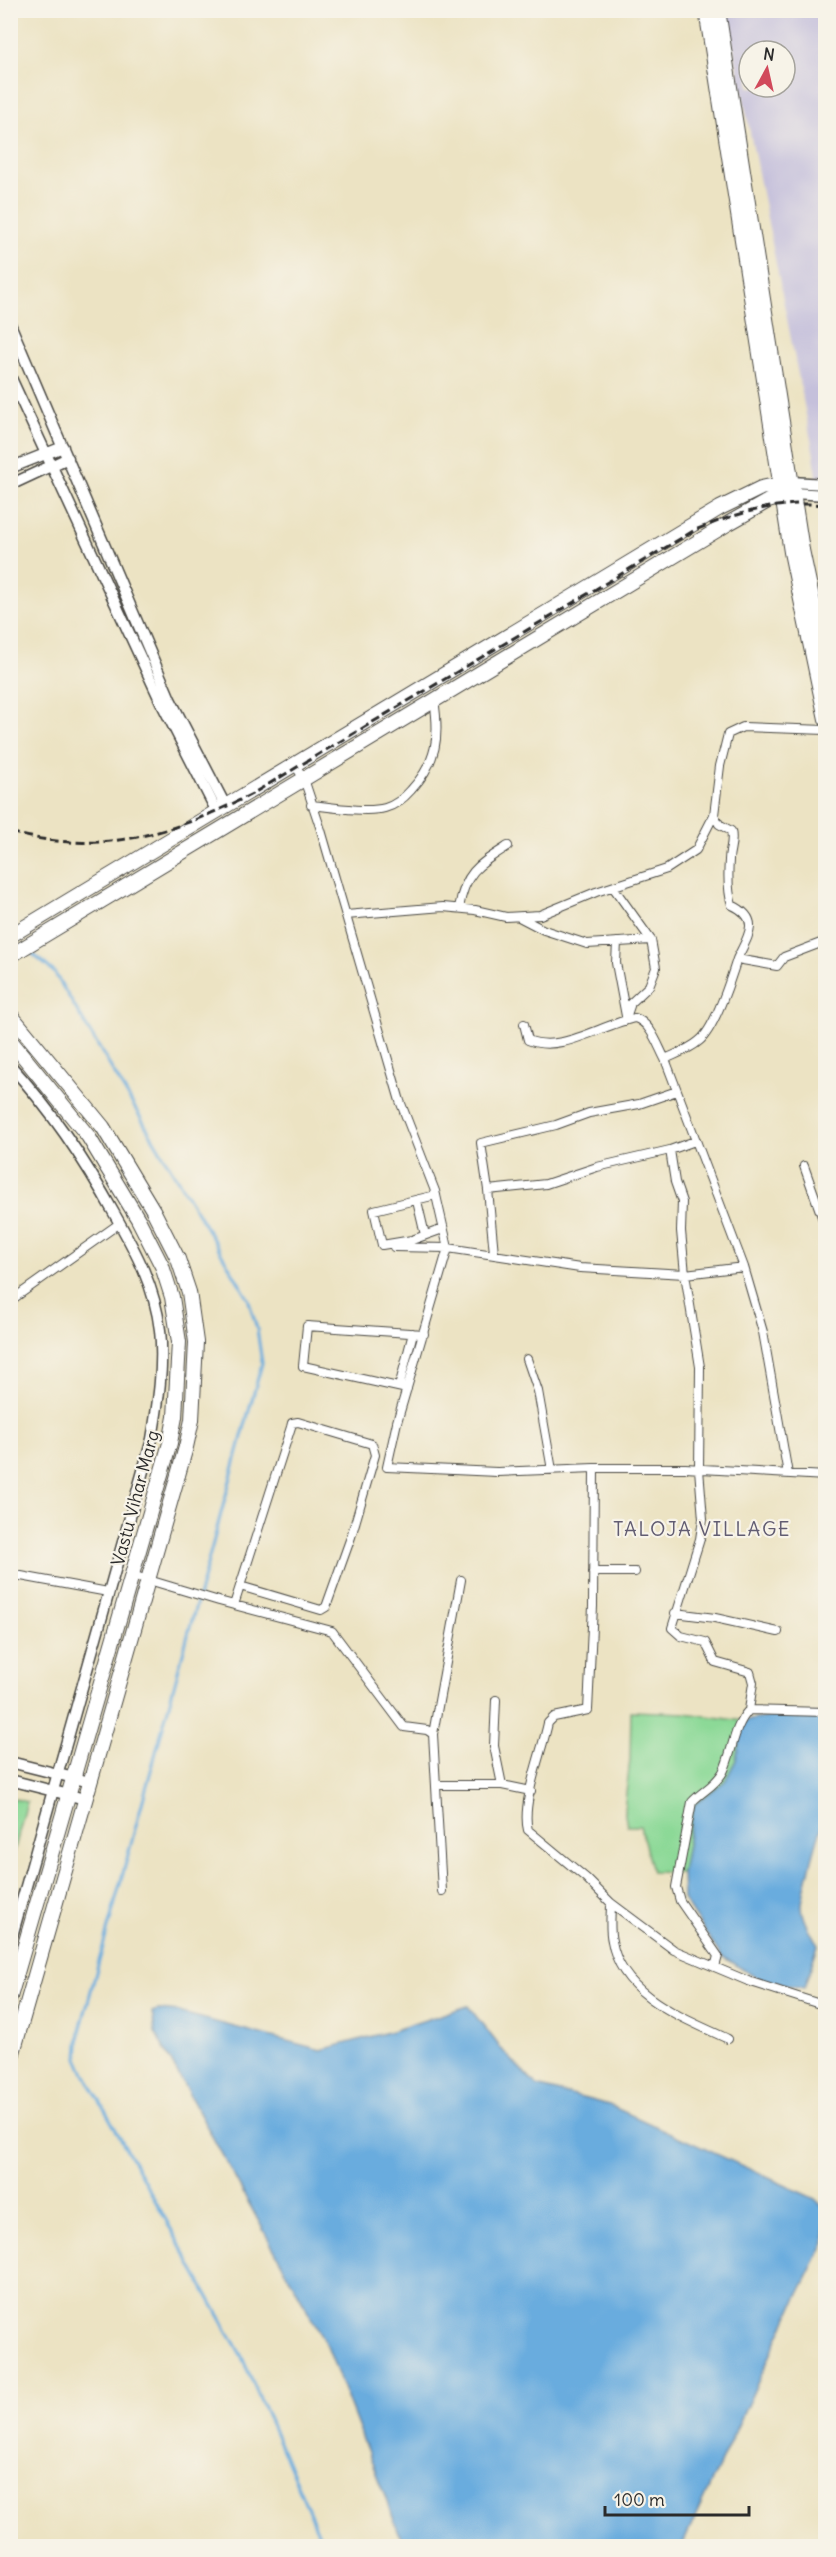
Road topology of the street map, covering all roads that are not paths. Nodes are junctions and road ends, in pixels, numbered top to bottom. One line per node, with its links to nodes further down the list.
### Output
1 (706, 10): 3 (main road)
2 (718, 10): 3 (main road)
3 (720, 61): 13 (main road)
4 (10, 324): 6 (street)
5 (10, 375): 7 (street)
6 (63, 447): 7 (street); 8 (street)
7 (46, 453): 9 (street); 10 (street)
8 (68, 458): 9 (street); 22 (street)
9 (53, 467): 12 (street); 22 (street)
10 (10, 468)
11 (825, 484): 13 (street)
12 (10, 485)
13 (787, 489): 14 (street); 15 (main road); 16 (main road); 17 (main road); 19 (main road)
14 (825, 495)
15 (825, 663)
16 (434, 700): 20 (main road); 21 (street)
17 (825, 719)
18 (825, 730): 23 (street)
19 (295, 765): 20 (street); 22 (main road)
20 (304, 779): 21 (street); 33 (main road)
21 (311, 805): 27 (street)
22 (222, 810): 29 (main road)
23 (714, 815): 25 (street); 34 (street)
24 (508, 846): 26 (street)
25 (613, 887): 28 (street); 30 (street)
26 (459, 908): 27 (street); 28 (street)
27 (346, 915): 46 (street)
28 (518, 916): 32 (street)
29 (13, 935)
30 (651, 940): 32 (street); 36 (street)
31 (825, 941): 34 (street)
32 (617, 942): 36 (street)
33 (20, 950)
34 (737, 959): 39 (street)
35 (10, 1014): 71 (main road)
36 (626, 1018): 37 (street); 39 (street)
37 (524, 1024)
38 (10, 1040): 70 (main road, Vastu Vihar Marg)
39 (666, 1059): 41 (street)
40 (10, 1065): 48 (street)
41 (677, 1091): 42 (street); 45 (street)
42 (695, 1141): 43 (street); 55 (street)
43 (670, 1150): 45 (street); 56 (street)
44 (804, 1166): 49 (street)
45 (488, 1190): 54 (street)
46 (436, 1195): 47 (street); 50 (street)
47 (417, 1201): 51 (street); 51 (street)
48 (120, 1223): 57 (street); 74 (street)
49 (825, 1228)
50 (443, 1229): 51 (street); 53 (street)
51 (425, 1235)
52 (394, 1247): 53 (street)
53 (448, 1248): 54 (street); 59 (street)
54 (494, 1253): 56 (street)
55 (744, 1267): 56 (street); 65 (street)
56 (685, 1274): 63 (street)
57 (10, 1301)
58 (413, 1333): 59 (street); 61 (street); 61 (street)
59 (423, 1334): 61 (street)
60 (527, 1359): 64 (street)
61 (403, 1388): 64 (street)
62 (594, 1468): 63 (street); 64 (street); 67 (street)
63 (699, 1469): 65 (street); 76 (street)
64 (552, 1470)
65 (788, 1474): 66 (street)
66 (825, 1476)
67 (593, 1572): 68 (street); 90 (street)
68 (635, 1572)
69 (10, 1574): 74 (street)
70 (132, 1575): 71 (street); 84 (main road, Vastu Vihar Marg)
71 (149, 1579): 75 (street); 86 (main road)
72 (461, 1580): 81 (street)
73 (240, 1586): 73 (street); 75 (street)
74 (108, 1592): 83 (street)
75 (234, 1605): 81 (street)
76 (675, 1613): 77 (street); 79 (street)
77 (778, 1632)
78 (496, 1700): 88 (street)
79 (750, 1710): 80 (street); 96 (street)
80 (825, 1712)
81 (434, 1734): 87 (street)
82 (10, 1762): 83 (street)
83 (58, 1774): 84 (street); 89 (street)
84 (73, 1778): 86 (street); 91 (main road, Vastu Vihar Marg)
85 (10, 1780): 89 (street)
86 (90, 1782): 92 (main road)
87 (437, 1785): 88 (street); 93 (street)
88 (502, 1785): 90 (street)
89 (53, 1791): 91 (street); 95 (street)
90 (531, 1791): 94 (street)
91 (69, 1794): 92 (street); 97 (main road, Vastu Vihar Marg)
92 (85, 1799): 100 (main road)
93 (442, 1892)
94 (611, 1903): 96 (street); 99 (street)
95 (10, 1943)
96 (716, 1967): 98 (street)
97 (10, 1997)
98 (825, 2006)
99 (728, 2039)
100 (10, 2063)

